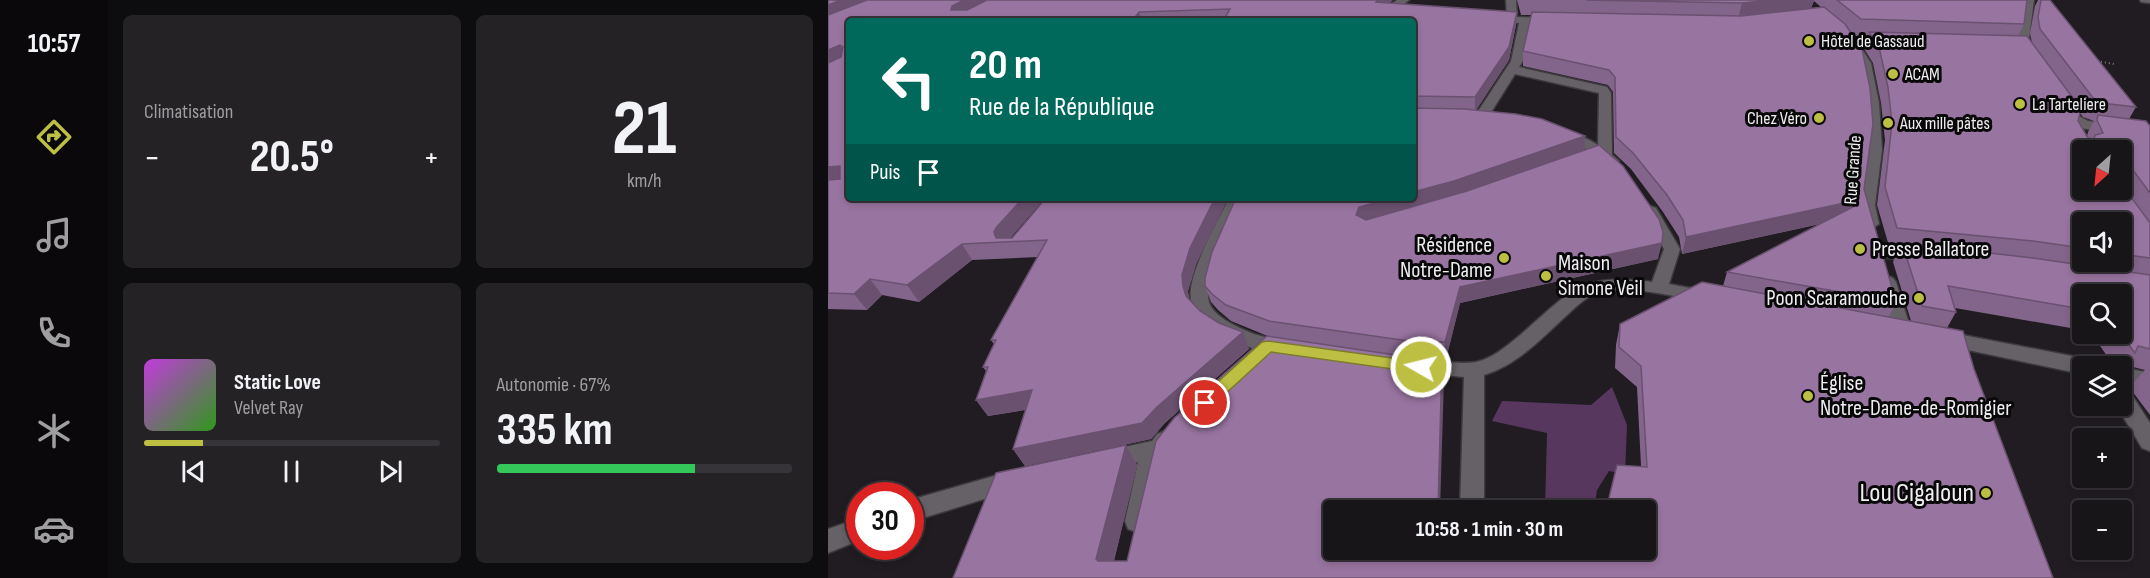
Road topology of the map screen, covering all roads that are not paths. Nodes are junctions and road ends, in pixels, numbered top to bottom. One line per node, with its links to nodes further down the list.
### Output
1 (1404, 0): 6 (street)
2 (1511, 0): 10 (street)
3 (2029, 0): 15 (street)
4 (2145, 0): 5 (street)
5 (2150, 0)
6 (1389, 11): 7 (street); 8 (street)
7 (1411, 13)
8 (1379, 18)
9 (1489, 18): 10 (street)
10 (1512, 20): 11 (street)
11 (1525, 20): 12 (street); 14 (street)
12 (1568, 22)
13 (1853, 39): 24 (street, Rue Grande)
14 (1511, 69): 17 (street); 20 (street)
15 (2040, 70)
16 (2058, 97): 19 (street)
17 (1464, 118)
18 (1550, 130): 20 (street)
19 (2150, 134)
20 (1605, 156): 21 (street)
21 (1623, 171)
22 (1640, 195): 26 (street)
23 (1237, 201): 30 (street)
24 (1878, 252): 25 (street); 29 (street, Rue Grande)
25 (1937, 259)
26 (1659, 288): 27 (street); 35 (street)
27 (1728, 300)
28 (1878, 326): 29 (street)
29 (1901, 330): 34 (street)
30 (1268, 346): 31 (street); 32 (street)
31 (1303, 351)
32 (1251, 361)
33 (1397, 364): 35 (street)
34 (2072, 364)
35 (1474, 370): 44 (street)
36 (2132, 377): 37 (street)
37 (2150, 381)
38 (2132, 413): 40 (street)
39 (1183, 423): 41 (street)
40 (2150, 442)
41 (1158, 449): 42 (street); 48 (street)
42 (1092, 463)
43 (1036, 475): 45 (street)
44 (1472, 500)
45 (924, 507)
46 (846, 535): 47 (street)
47 (828, 541)
48 (1132, 543)
49 (1472, 560): 50 (street)
50 (1471, 578)

